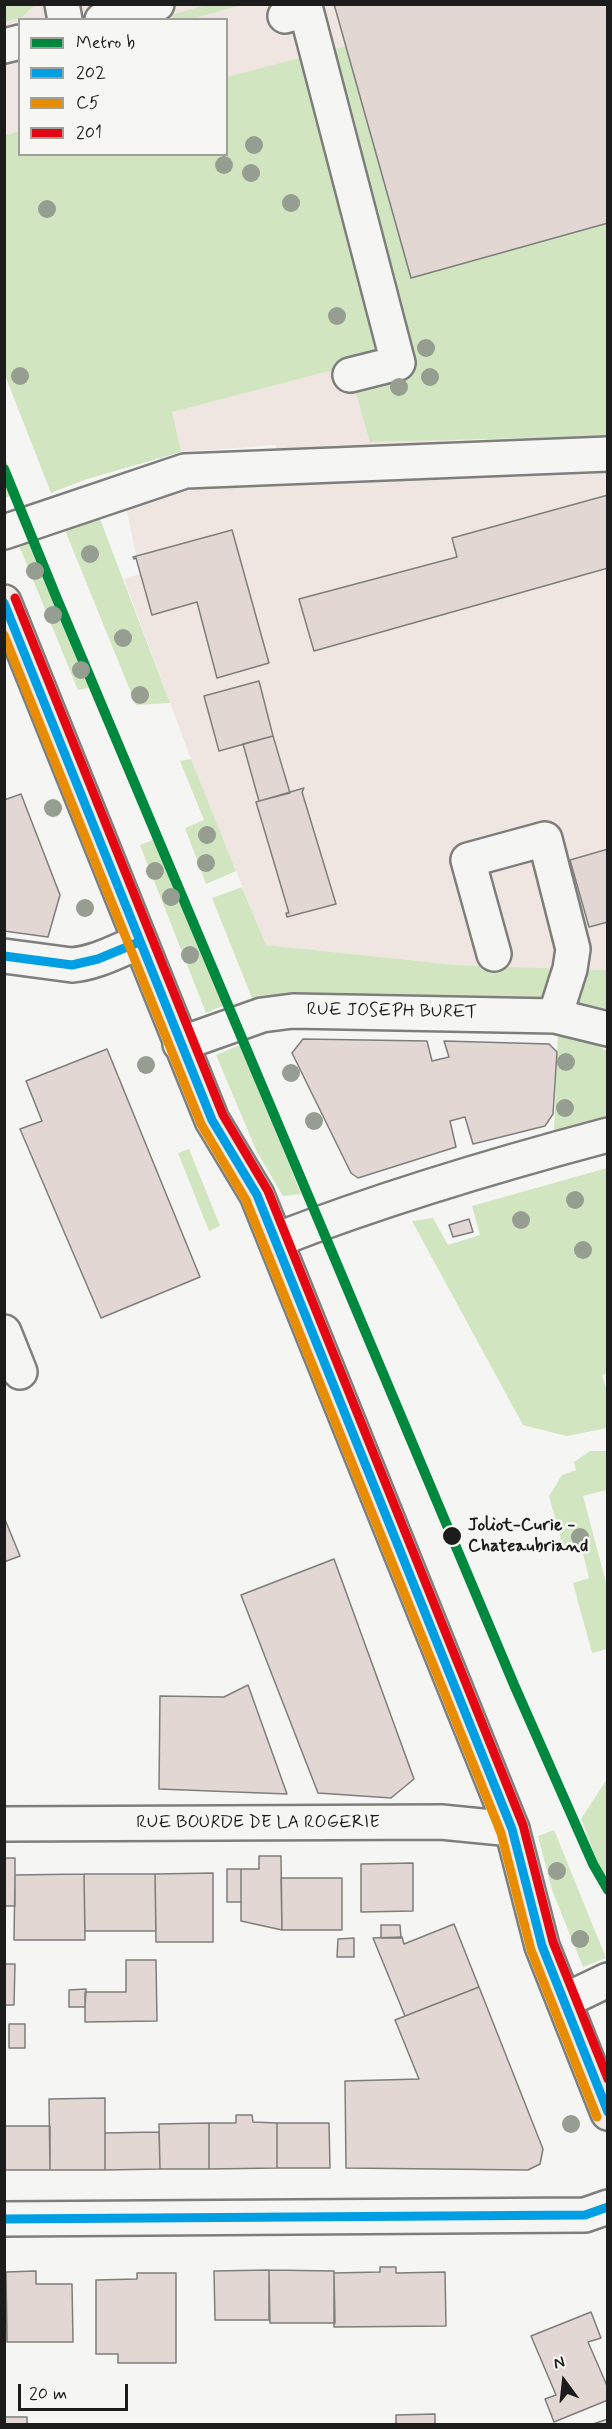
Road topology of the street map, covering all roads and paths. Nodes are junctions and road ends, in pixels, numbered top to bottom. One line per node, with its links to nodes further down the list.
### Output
1 (157, 4): 3 (street)
2 (285, 16): 4 (street)
3 (109, 18)
4 (350, 375)
5 (608, 454): 6 (street)
6 (4, 532)
7 (4, 602): 8 (main road)
8 (139, 942): 10 (street); 13 (main road)
9 (494, 954): 11 (street)
10 (4, 956)
11 (555, 1016): 12 (street, RUE JOSEPH BURET); 13 (street, RUE JOSEPH BURET)
12 (608, 1029)
13 (180, 1044): 15 (main road)
14 (608, 1135): 15 (street)
15 (276, 1240): 19 (main road)
16 (4, 1332): 17 (street)
17 (20, 1372)
18 (4, 1824): 19 (street, RUE BOURDE DE LA ROGERIE)
19 (512, 1829): 21 (main road)
20 (608, 1980): 21 (street)
21 (564, 2001): 22 (main road)
22 (608, 2113)
23 (608, 2207): 24 (street)
24 (4, 2219)

